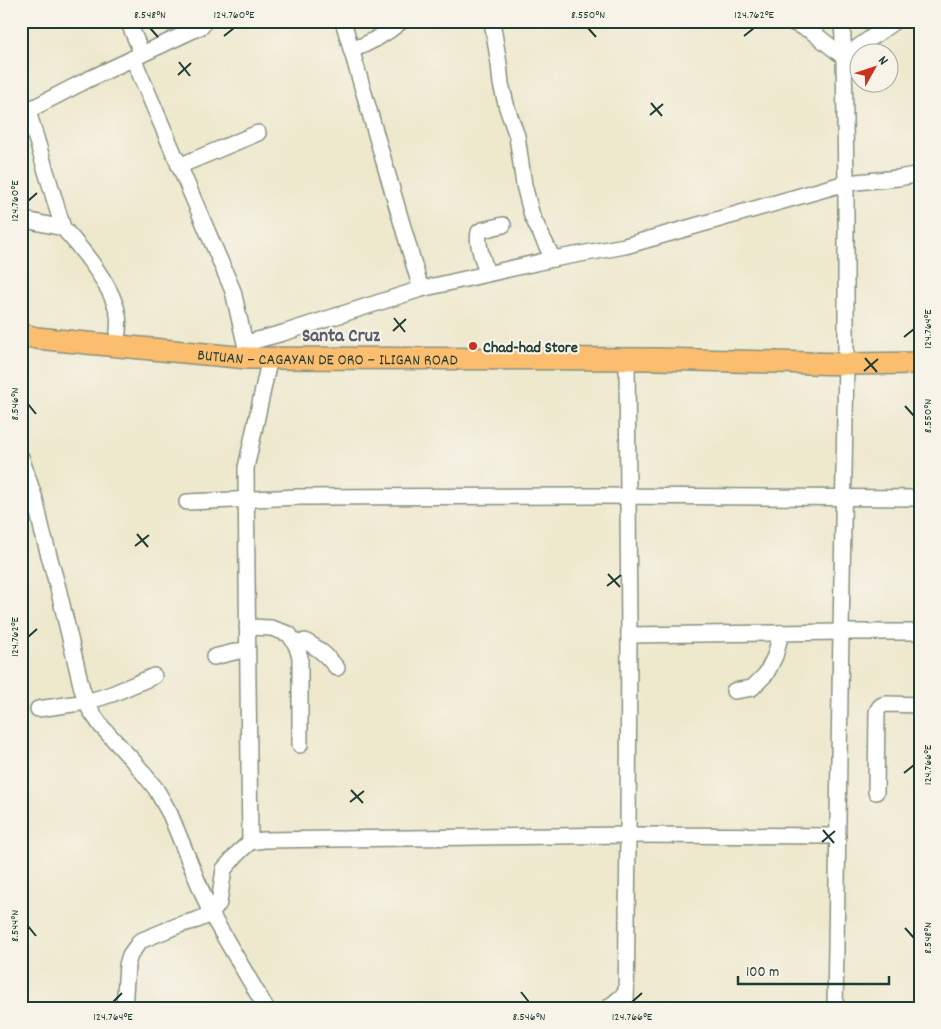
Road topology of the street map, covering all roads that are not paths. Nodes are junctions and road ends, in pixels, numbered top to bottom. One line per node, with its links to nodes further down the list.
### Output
1 (128, 21): 10 (street)
2 (204, 21): 10 (street)
3 (343, 21): 9 (street)
4 (402, 21): 9 (street)
5 (492, 21): 20 (street)
6 (789, 21): 11 (street)
7 (842, 21): 11 (street)
8 (895, 21): 11 (street)
9 (351, 50): 22 (street)
10 (137, 56): 12 (street); 14 (street)
11 (844, 57): 16 (street)
12 (25, 113): 19 (street)
13 (258, 132): 14 (street)
14 (179, 166): 25 (street)
15 (920, 174): 16 (street)
16 (846, 183): 20 (street); 28 (street)
17 (21, 219): 19 (street)
18 (503, 225): 21 (street)
19 (63, 228): 24 (street)
20 (553, 259): 21 (street)
21 (487, 274): 22 (street)
22 (421, 289): 25 (street)
23 (26, 338): 24 (highway, BUTUAN – CAGAYAN DE ORO – ILIGAN ROAD)
24 (116, 346): 25 (highway, BUTUAN – CAGAYAN DE ORO – ILIGAN ROAD)
25 (247, 350): 26 (highway, BUTUAN – CAGAYAN DE ORO – ILIGAN ROAD)
26 (270, 358): 27 (highway, BUTUAN – CAGAYAN DE ORO – ILIGAN ROAD); 34 (street)
27 (627, 359): 28 (highway, BUTUAN – CAGAYAN DE ORO – ILIGAN ROAD); 31 (street)
28 (846, 364): 29 (highway, BUTUAN – CAGAYAN DE ORO – ILIGAN ROAD); 32 (street)
29 (920, 364)
30 (21, 457): 47 (street)
31 (628, 497): 32 (street); 34 (street); 40 (street)
32 (843, 498): 33 (street); 37 (street)
33 (920, 498)
34 (246, 499): 35 (street); 36 (street)
35 (186, 502)
36 (247, 627): 41 (street); 42 (street)
37 (840, 632): 38 (street); 39 (street); 53 (street)
38 (920, 632)
39 (781, 633): 40 (street); 46 (street)
40 (629, 635): 52 (street)
41 (296, 645): 44 (street); 50 (street)
42 (247, 648): 43 (street); 54 (street)
43 (214, 657)
44 (336, 668)
45 (154, 676): 47 (street)
46 (734, 692)
47 (87, 702): 49 (street); 55 (street)
48 (920, 705): 51 (street)
49 (38, 709)
50 (300, 745)
51 (876, 792)
52 (628, 835): 53 (street); 54 (street); 56 (street)
53 (838, 836): 60 (street)
54 (250, 842): 55 (street)
55 (211, 914): 57 (street); 58 (street)
56 (626, 1001): 59 (street)
57 (124, 1008)
58 (266, 1008)
59 (608, 1008)
60 (835, 1008)

